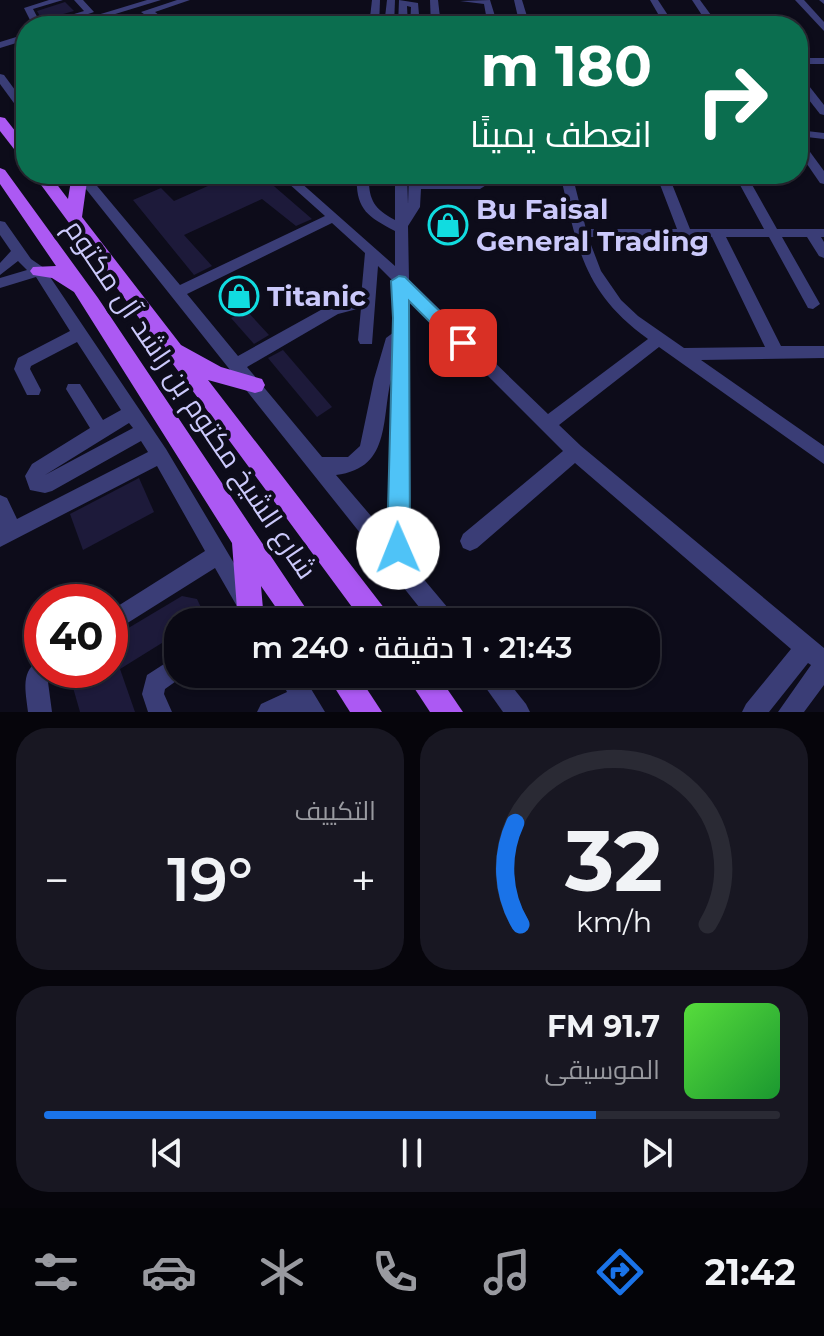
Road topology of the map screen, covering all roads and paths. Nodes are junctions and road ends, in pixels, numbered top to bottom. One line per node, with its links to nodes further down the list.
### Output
1 (59, 0): 17 (street)
2 (80, 0): 18 (street); 19 (street)
3 (125, 0): 12 (street)
4 (186, 0): 10 (street)
5 (434, 0): 15 (street)
6 (477, 0): 9 (street); 23 (street)
7 (799, 0): 11 (street)
8 (403, 1): 13 (street)
9 (464, 1)
10 (161, 3): 12 (street); 14 (street); 21 (street)
11 (809, 4): 16 (street); 24 (street)
12 (114, 5): 14 (street)
13 (415, 6): 15 (street)
14 (148, 11): 20 (street)
15 (435, 12): 22 (street)
16 (824, 14)
17 (32, 16)
18 (78, 16)
19 (95, 16)
20 (155, 16)
21 (179, 16)
22 (435, 16)
23 (491, 16)
24 (824, 28)
25 (0, 77): 26 (street)
26 (12, 93): 29 (street); 30 (street)
27 (809, 93): 28 (street); 31 (street)
28 (824, 93)
29 (16, 94)
30 (16, 98)
31 (824, 112)
32 (0, 121): 33 (main road)
33 (16, 142)
34 (808, 157): 36 (street)
35 (4, 179): 47 (main road); 65 (main road, شارع الشيخ مكتوم بن راشد آل مكتوم)
36 (824, 180)
37 (49, 184): 48 (main road, شارع الشيخ مكتوم بن راشد آل مكتوم)
38 (79, 184): 48 (main road)
39 (88, 184): 64 (street)
40 (296, 184): 49 (street)
41 (363, 184): 50 (street)
42 (401, 184): 50 (street)
43 (415, 184): 50 (street)
44 (569, 184): 52 (street)
45 (666, 184): 53 (street)
46 (745, 184): 55 (street)
47 (1, 204)
48 (74, 217): 72 (main road, شارع الشيخ مكتوم بن راشد آل مكتوم)
49 (334, 217): 58 (street); 64 (street)
50 (400, 228): 62 (street)
51 (1, 229): 57 (street)
52 (582, 233): 53 (street); 70 (street)
53 (685, 233): 54 (street)
54 (717, 233): 55 (street); 74 (street)
55 (772, 233): 56 (street); 67 (street)
56 (818, 233): 59 (street)
57 (18, 250): 60 (street); 61 (street)
58 (372, 251): 62 (street); 66 (street)
59 (824, 253)
60 (0, 270)
61 (39, 271): 63 (street); 65 (main road); 69 (street)
62 (399, 281): 68 (street); 81 (street)
63 (0, 283)
64 (179, 292): 76 (street)
65 (85, 294): 90 (main road, شارع الشيخ مكتوم بن راشد آل مكتوم)
66 (368, 301): 71 (street); 76 (street)
67 (813, 304)
68 (400, 310): 87 (street); 93 (street)
69 (80, 333): 79 (street); 80 (street)
70 (660, 338): 75 (street); 81 (street)
71 (366, 340)
72 (169, 346): 77 (main road); 97 (main road, شارع الشيخ مكتوم بن راشد آل مكتوم)
73 (824, 352): 74 (street)
74 (776, 353): 75 (street)
75 (680, 354): 86 (street)
76 (238, 364): 77 (street)
77 (255, 385): 87 (street)
78 (74, 389): 82 (street)
79 (33, 390)
80 (132, 413): 82 (street); 83 (street)
81 (547, 425): 84 (street)
82 (100, 430): 83 (street)
83 (143, 431): 85 (street)
84 (575, 452): 91 (street); 100 (street)
85 (160, 455): 89 (street); 92 (street)
86 (824, 456)
87 (315, 464): 93 (street)
88 (0, 504): 89 (street)
89 (6, 534)
90 (244, 540): 95 (main road); 96 (main road, شارع الشيخ مكتوم بن راشد آل مكتوم)
91 (470, 541)
92 (218, 554): 94 (street); 99 (street)
93 (401, 568): 98 (street)
94 (244, 608)
95 (248, 608)
96 (292, 608)
97 (368, 608)
98 (434, 608)
99 (128, 612)
100 (819, 666): 114 (street); 115 (street)
101 (164, 676): 109 (street)
102 (37, 688): 108 (street)
103 (298, 688): 107 (street)
104 (350, 688): 111 (main road)
105 (430, 688): 112 (main road)
106 (498, 688): 113 (street)
107 (310, 707): 110 (street)
108 (40, 712)
109 (160, 712)
110 (269, 712)
111 (367, 712)
112 (448, 712)
113 (518, 712)
114 (754, 712)
115 (790, 712)

